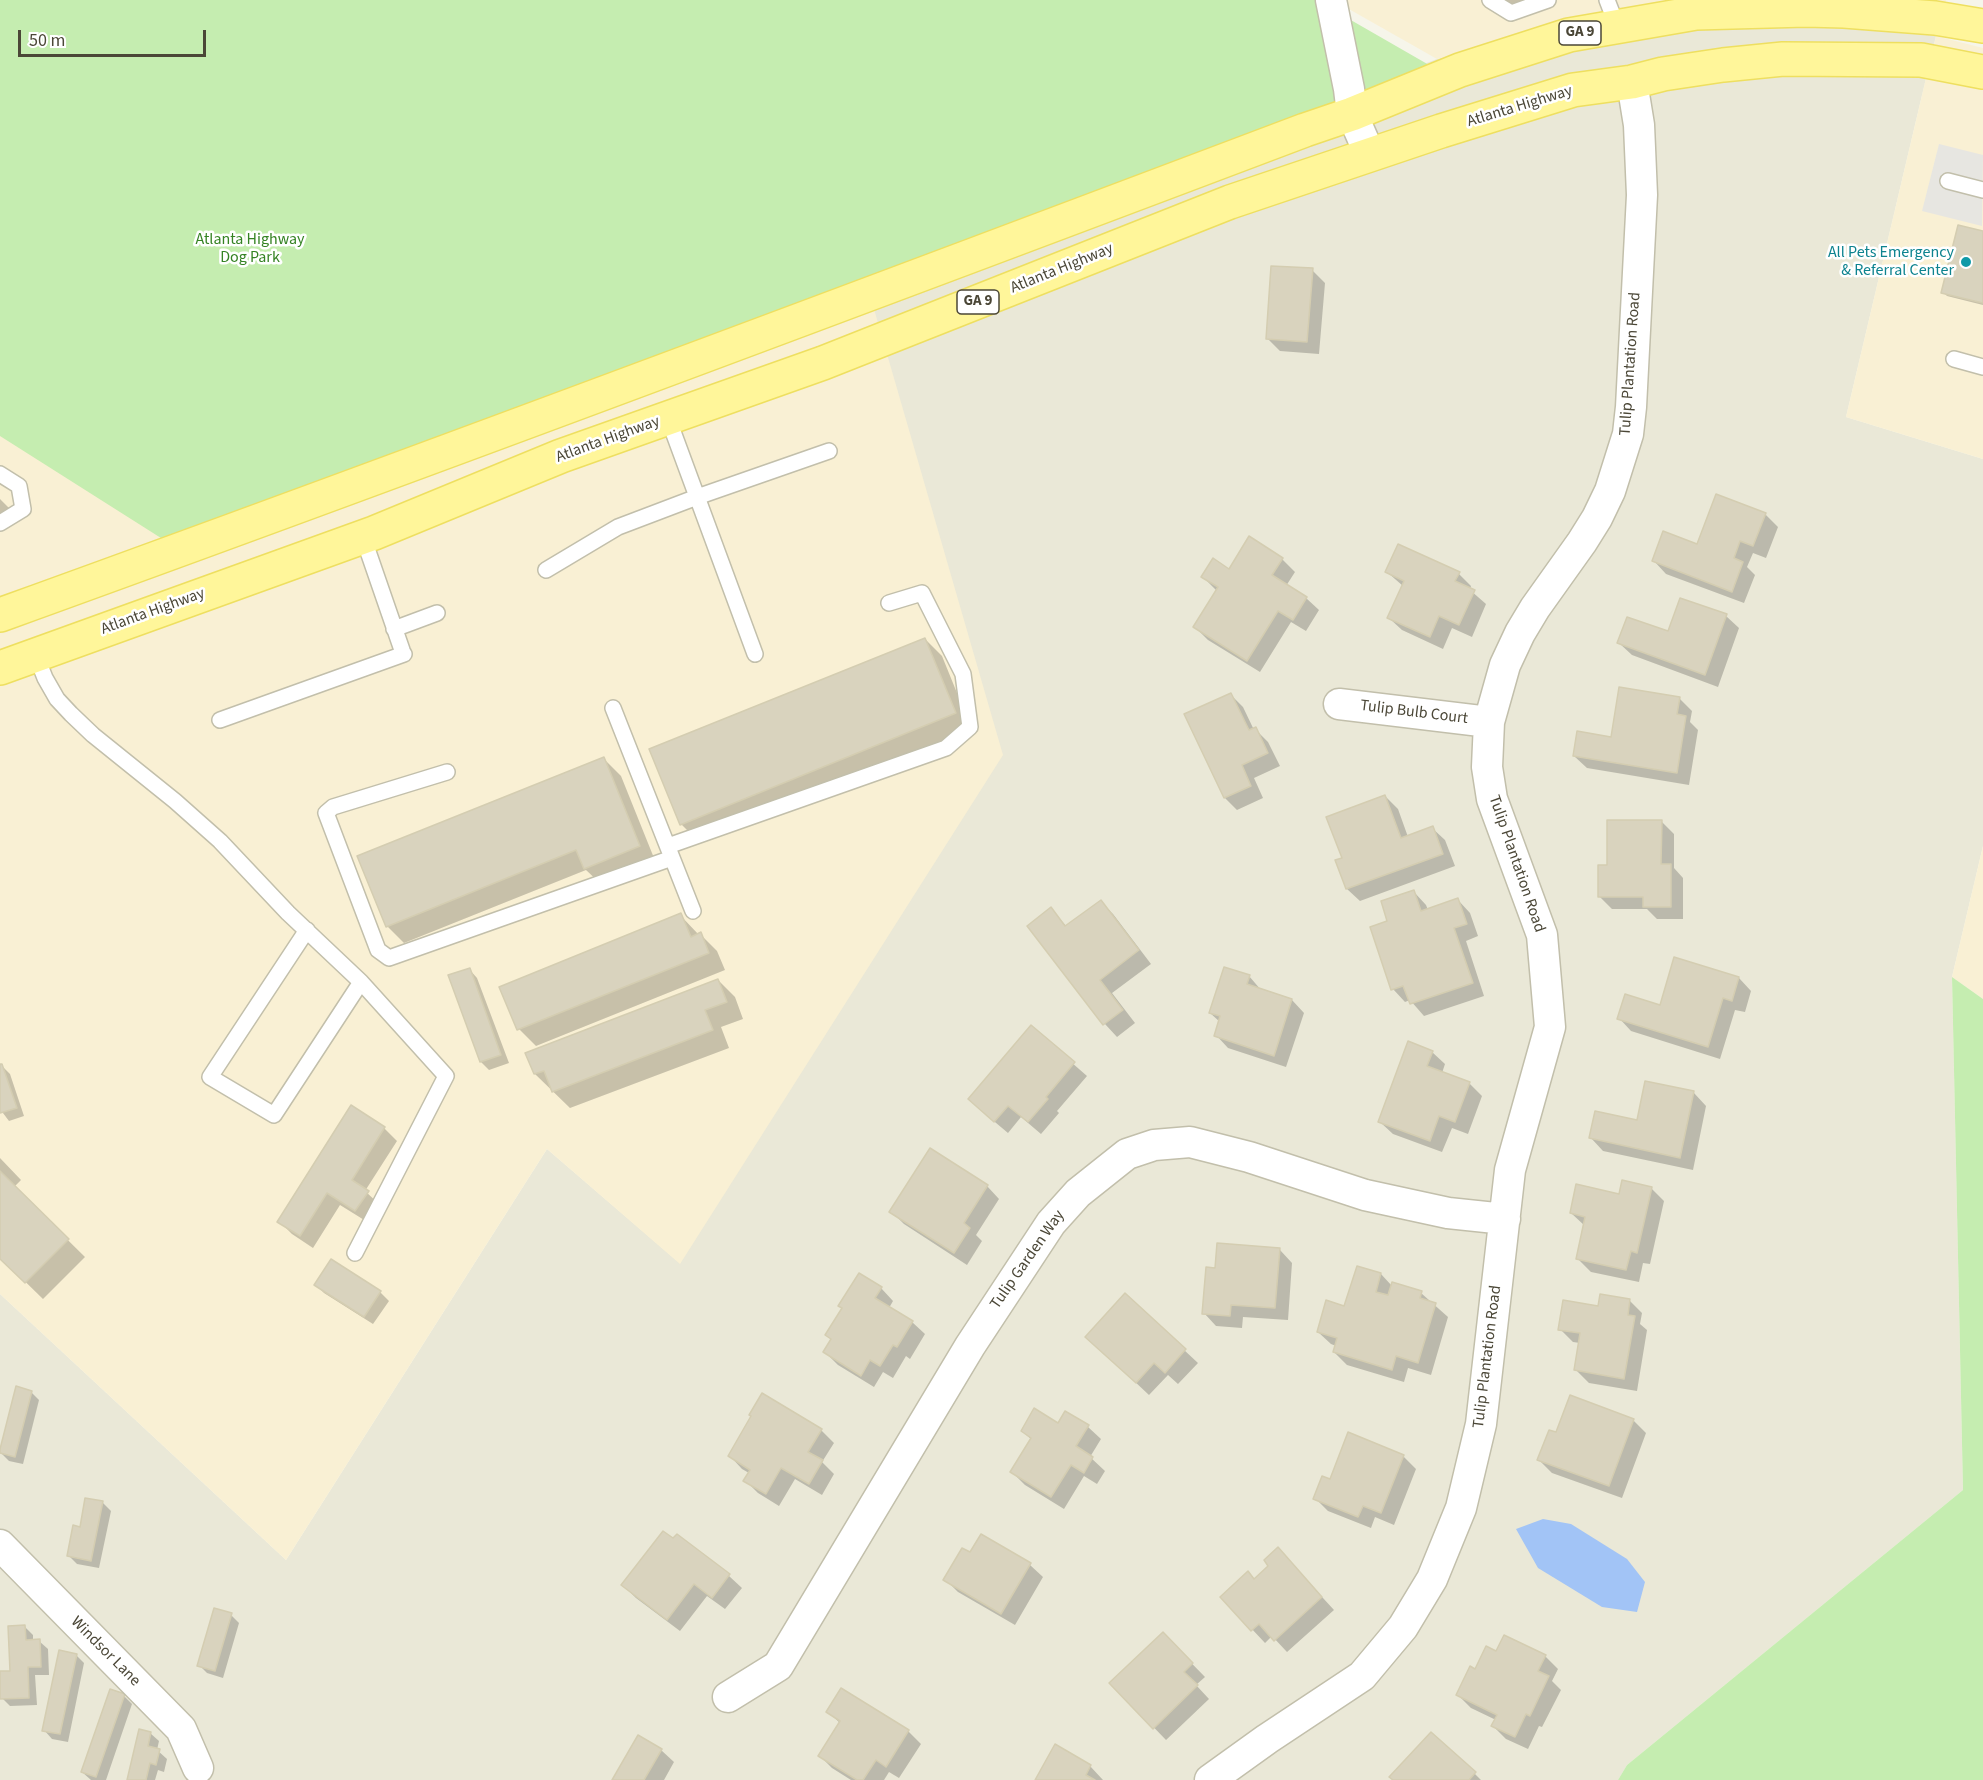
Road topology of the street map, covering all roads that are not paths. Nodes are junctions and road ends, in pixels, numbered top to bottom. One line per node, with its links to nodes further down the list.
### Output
1 (1331, 0): 8 (street)
2 (1490, 0): 3 (lane)
3 (1548, 0)
4 (1612, 13): 5 (main road, GA 9); 8 (main road, GA 9)
5 (1981, 20)
6 (1983, 72): 7 (main road, Atlanta Highway / GA 9)
7 (1632, 82): 9 (main road, Atlanta Highway / GA 9); 31 (street, Tulip Plantation Road)
8 (1352, 114): 9 (street); 23 (main road, GA 9)
9 (1370, 155): 14 (main road, Atlanta Highway / GA 9)
10 (1948, 181): 11 (lane)
11 (1983, 190)
12 (1954, 359): 13 (lane)
13 (1983, 367)
14 (668, 418): 17 (lane); 19 (main road, Atlanta Highway / GA 9)
15 (829, 451): 17 (lane)
16 (0, 474): 18 (lane)
17 (697, 497): 20 (lane); 25 (lane)
18 (0, 523)
19 (363, 537): 24 (lane); 26 (main road, Atlanta Highway / GA 9)
20 (546, 570)
21 (889, 603): 33 (lane)
22 (437, 612): 24 (lane)
23 (0, 615)
24 (394, 629): 30 (lane)
25 (755, 654)
26 (36, 655): 27 (main road, Atlanta Highway / GA 9); 35 (lane)
27 (0, 668)
28 (1339, 704): 31 (street, Tulip Bulb Court)
29 (613, 708): 33 (lane)
30 (220, 720)
31 (1489, 722): 37 (street, Tulip Plantation Road)
32 (447, 772): 33 (lane)
33 (670, 852): 34 (lane)
34 (693, 911)
35 (307, 930): 36 (lane); 36 (lane)
36 (361, 982): 38 (lane)
37 (1505, 1219): 40 (street, Tulip Garden Way); 42 (street, Tulip Plantation Road)
38 (355, 1253)
39 (0, 1545): 41 (street, Windsor Lane)
40 (728, 1697)
41 (198, 1768)
42 (1210, 1780)

